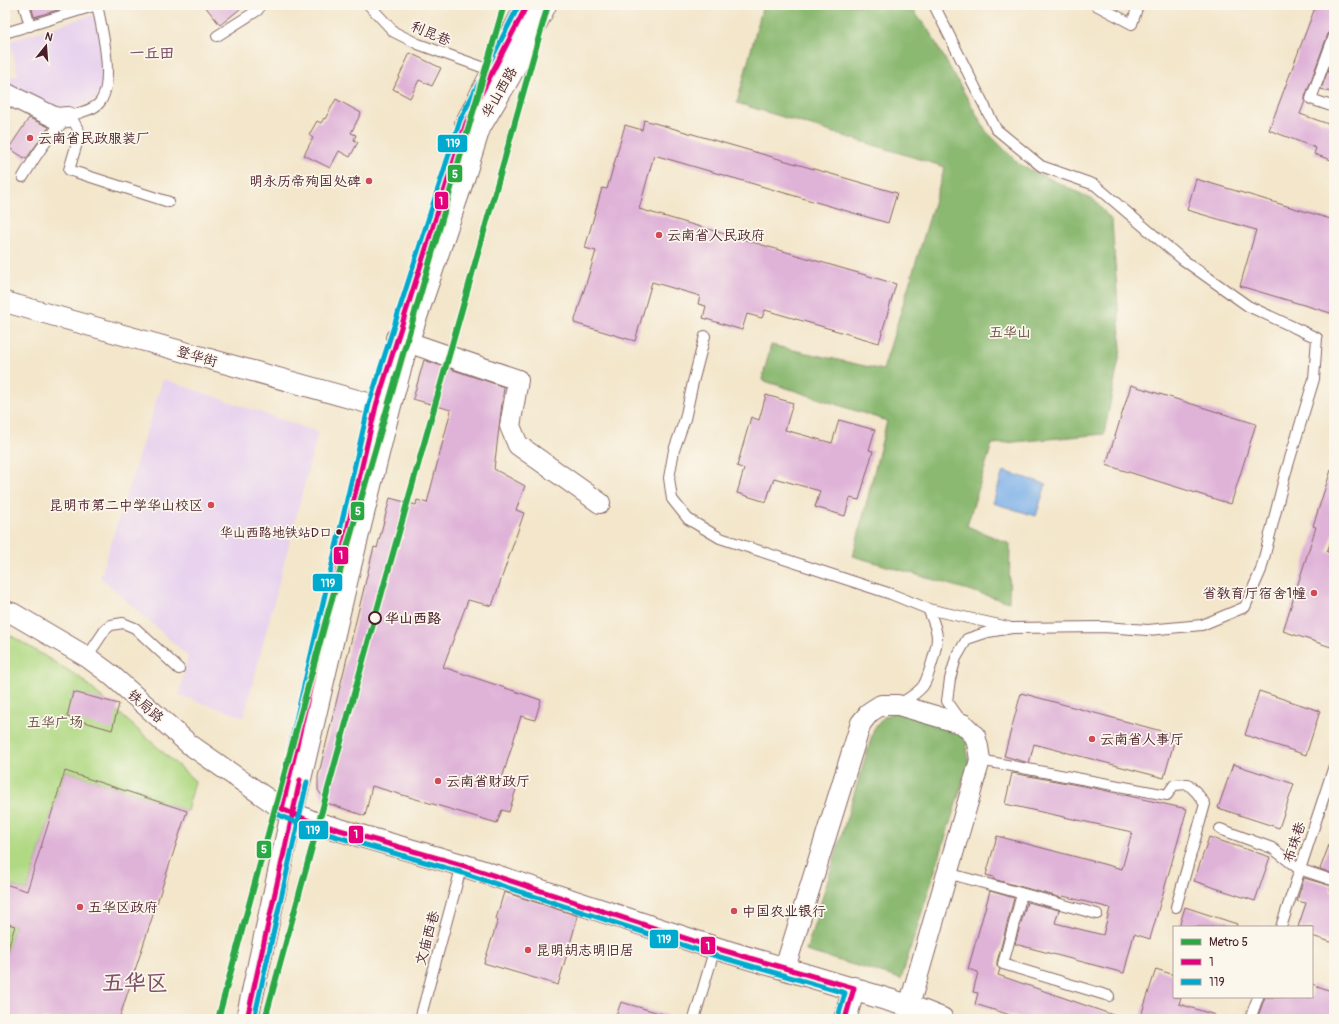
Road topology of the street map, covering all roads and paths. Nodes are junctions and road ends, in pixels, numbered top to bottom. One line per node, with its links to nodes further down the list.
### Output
1 (24, 5): 10 (lane)
2 (98, 5): 10 (lane); 17 (lane)
3 (253, 5): 12 (lane)
4 (369, 5): 14 (lane, 利昆巷)
5 (527, 5): 14 (main road, 华山西路)
6 (545, 5): 22 (main road, 华山西路)
7 (934, 5): 27 (lane)
8 (1096, 5): 9 (lane)
9 (1138, 5)
10 (30, 26): 11 (lane)
11 (5, 33)
12 (217, 36)
13 (1334, 36): 16 (lane)
14 (493, 71): 22 (main road, 华山西路)
15 (5, 93): 17 (street)
16 (1334, 107)
17 (68, 117): 18 (lane); 19 (lane)
18 (23, 177)
19 (169, 202)
20 (5, 302): 23 (street, 登华街)
21 (705, 336): 25 (lane)
22 (402, 341): 23 (main road, 华山西路); 24 (street)
23 (382, 407): 34 (main road, 华山西路)
24 (600, 503)
25 (928, 609): 27 (lane); 30 (lane)
26 (5, 611): 28 (street, 铁局路)
27 (1012, 628): 31 (lane)
28 (87, 657): 29 (lane); 34 (street, 铁局路)
29 (179, 669)
30 (898, 705): 31 (street); 45 (street)
31 (963, 724): 32 (street)
32 (980, 760): 38 (street); 41 (lane)
33 (1334, 766): 37 (lane, 布珠巷)
34 (287, 811): 36 (main road); 50 (main road, 华山西路); 51 (main road, 华山西路)
35 (1220, 829): 37 (lane)
36 (462, 865): 44 (main road); 52 (lane, 文庙西巷)
37 (1300, 869): 39 (lane); 43 (lane, 布珠巷)
38 (947, 873): 40 (lane); 49 (street)
39 (1332, 880)
40 (1022, 894): 42 (lane); 47 (lane)
41 (1176, 907)
42 (1097, 914)
43 (1280, 926)
44 (715, 948): 45 (main road); 53 (lane)
45 (785, 968): 46 (main road)
46 (854, 988): 49 (main road); 54 (main road)
47 (1109, 996)
48 (1258, 998): 56 (lane)
49 (909, 1006): 55 (main road)
50 (236, 1019)
51 (247, 1019)
52 (420, 1019)
53 (694, 1019)
54 (845, 1019)
55 (942, 1019)
56 (1250, 1019)

